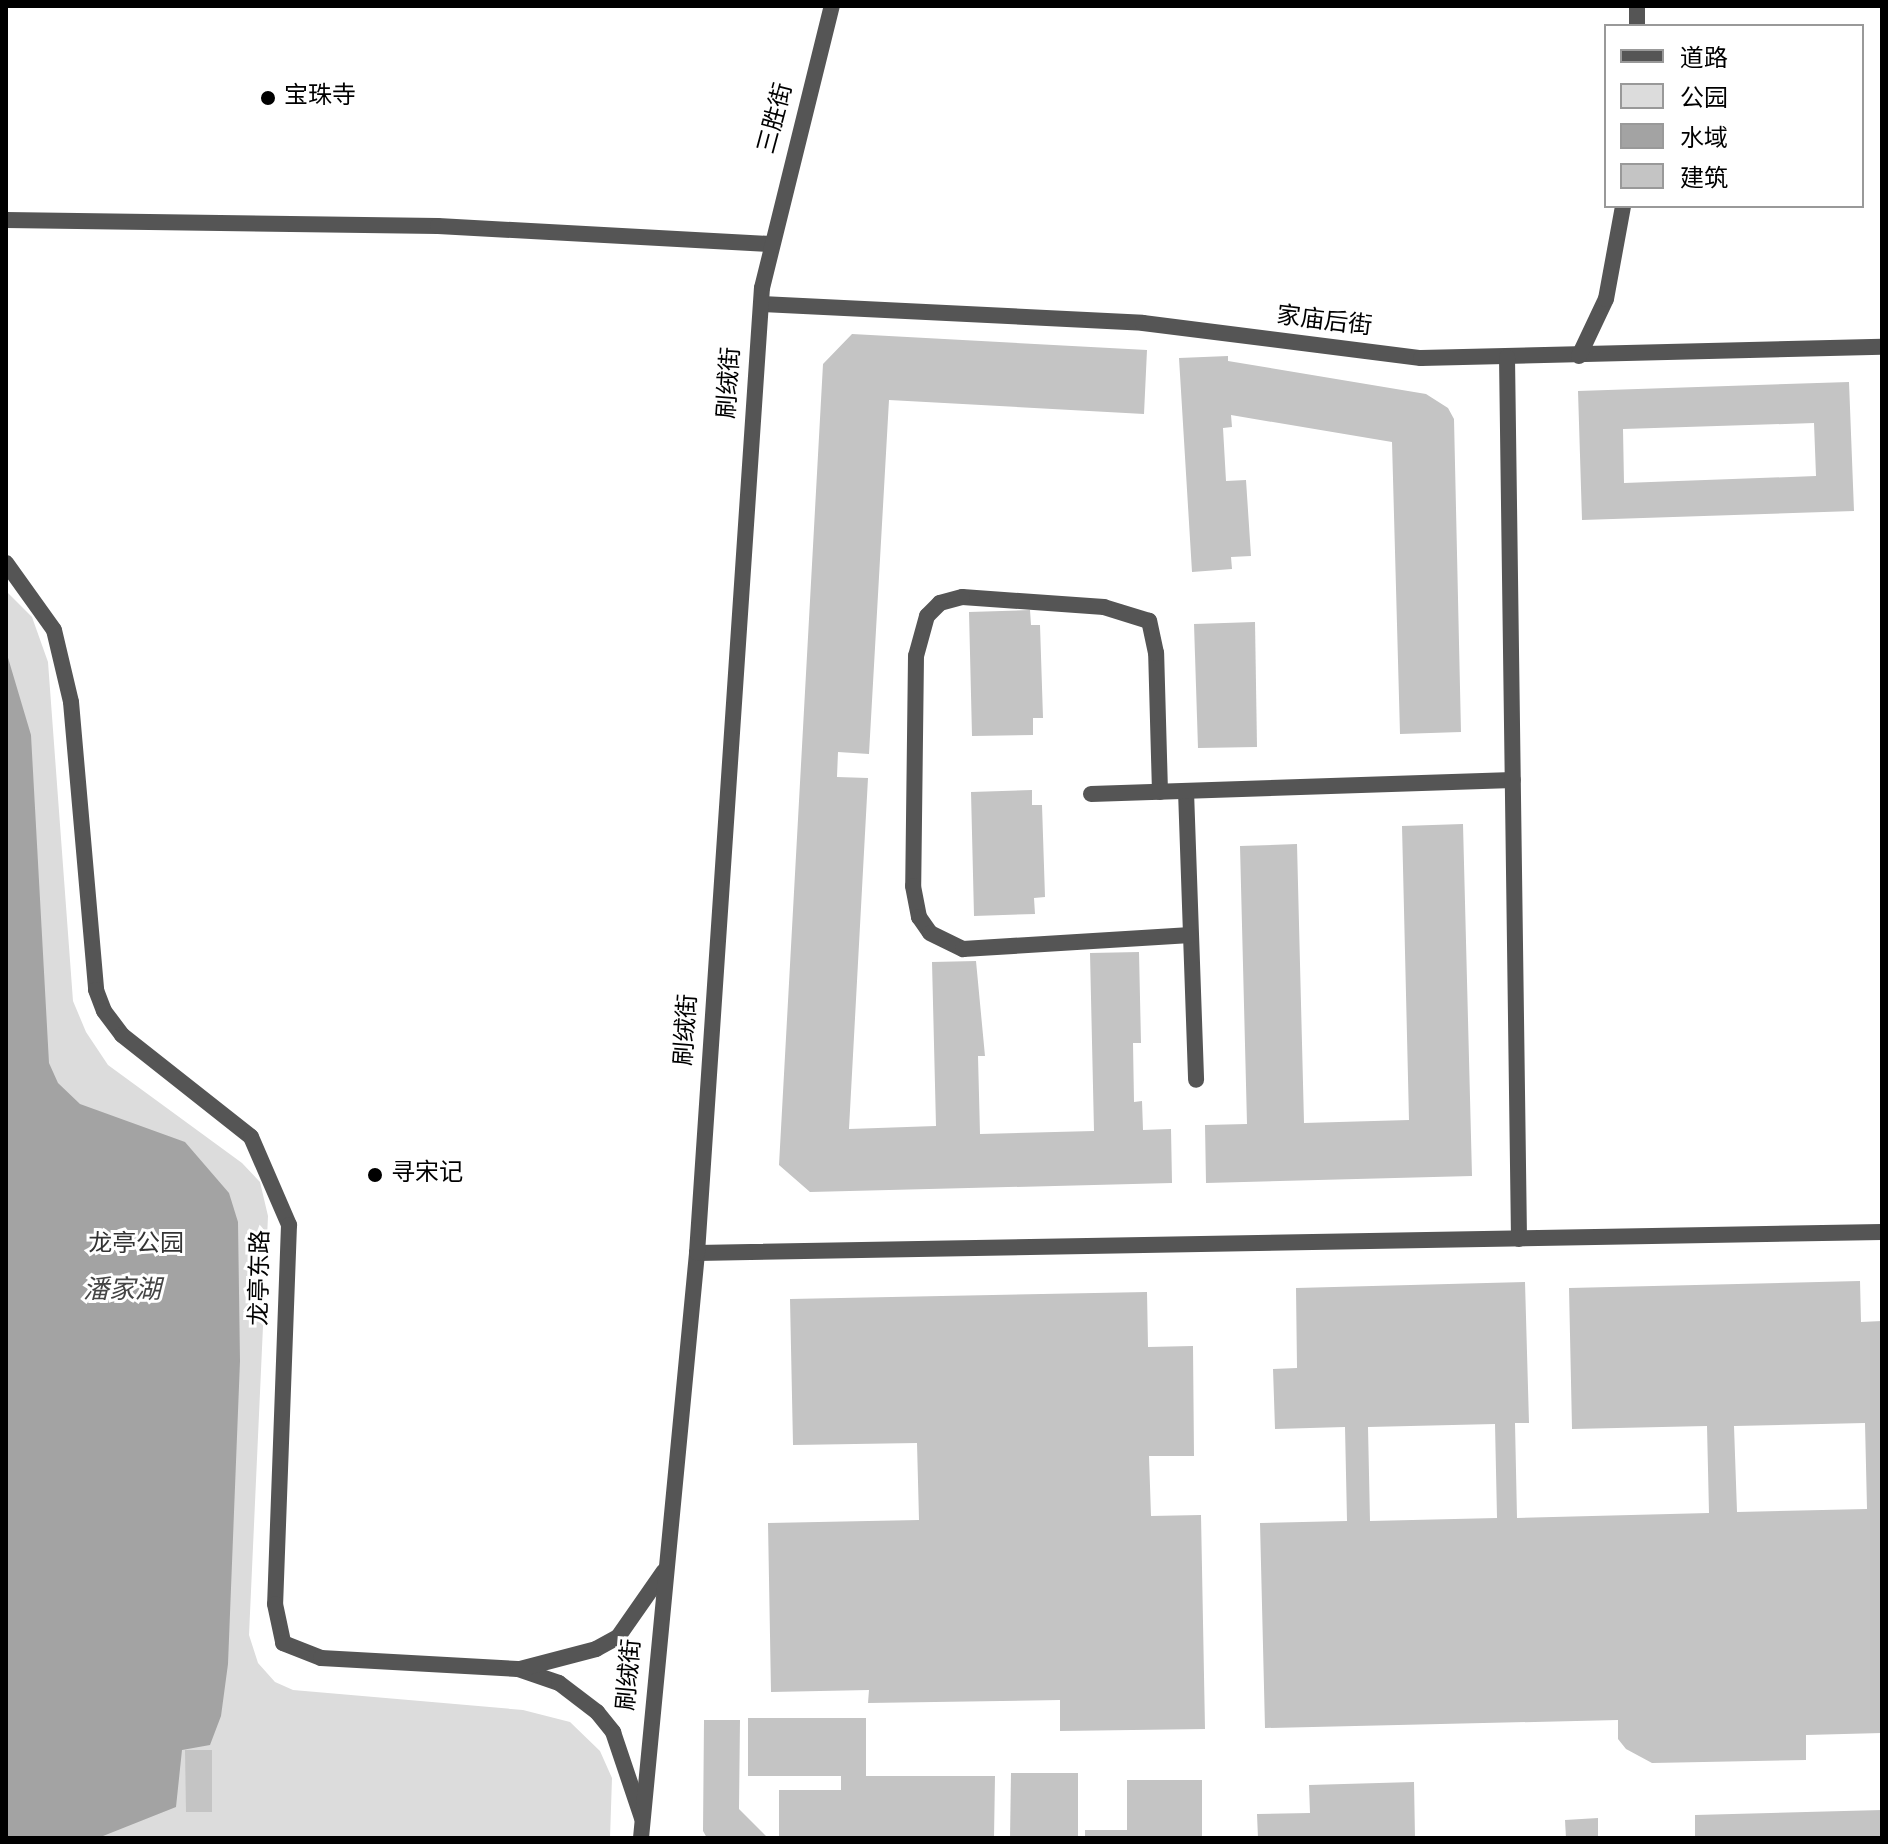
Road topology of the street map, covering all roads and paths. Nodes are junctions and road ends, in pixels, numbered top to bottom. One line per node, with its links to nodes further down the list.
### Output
1 (832, 6): 4 (street, 三胜街)
2 (1623, 208): 7 (street)
3 (6, 220): 4 (street)
4 (771, 244): 5 (street, 刷绒街)
5 (761, 304): 8 (street, 家庙后街); 18 (street, 刷绒街)
6 (1882, 347): 7 (street, 家庙后街)
7 (1579, 356): 8 (street, 家庙后街)
8 (1507, 357): 10 (street)
9 (6, 563): 20 (street, 龙亭东路)
10 (1513, 780): 11 (street); 17 (street)
11 (1186, 791): 12 (street); 14 (street)
12 (1160, 792): 13 (street); 14 (street)
13 (1091, 794)
14 (1191, 935): 15 (street)
15 (1196, 1080)
16 (1882, 1232): 17 (street)
17 (1519, 1239): 18 (street)
18 (697, 1253): 19 (street, 刷绒街)
19 (664, 1571): 20 (street); 21 (street, 刷绒街)
20 (518, 1669): 21 (street, 龙亭东路)
21 (642, 1818): 22 (street, 刷绒街)
22 (641, 1838)

